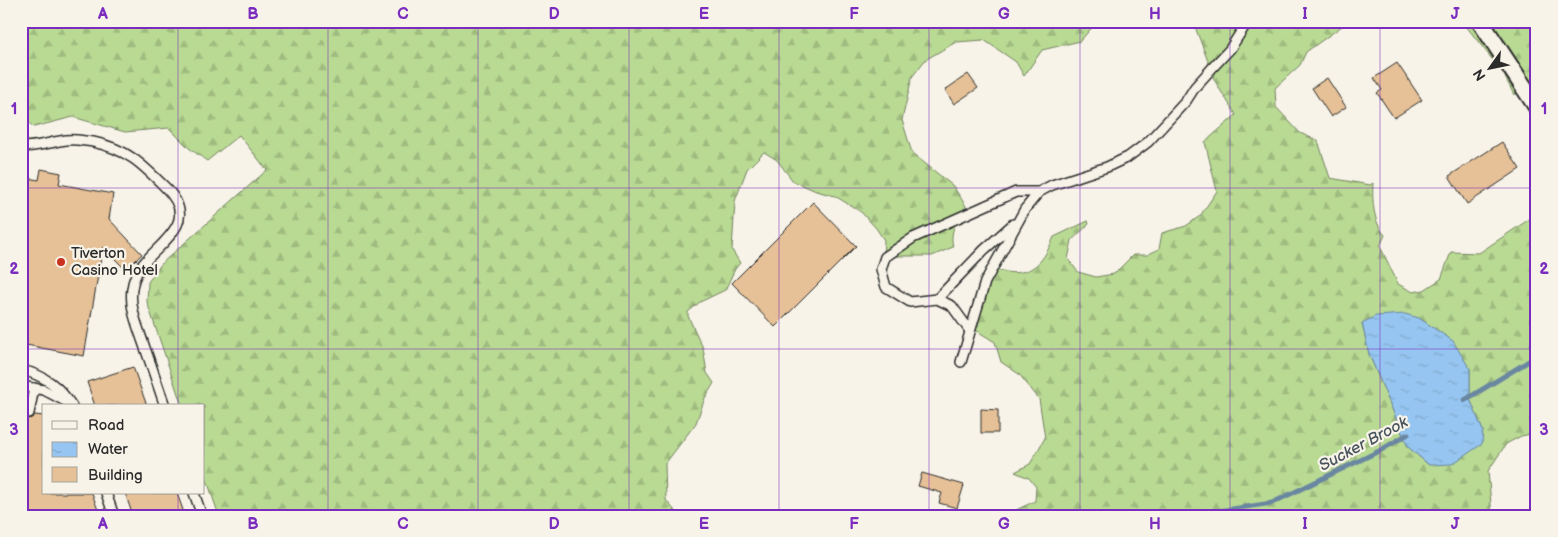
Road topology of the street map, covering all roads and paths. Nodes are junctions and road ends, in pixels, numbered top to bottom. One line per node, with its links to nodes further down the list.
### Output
1 (1248, 21): 5 (lane)
2 (1480, 21): 3 (street)
3 (1537, 107)
4 (21, 146): 15 (lane)
5 (1039, 192): 6 (lane); 7 (lane)
6 (1019, 218): 7 (lane); 8 (lane)
7 (937, 299): 8 (lane)
8 (970, 331): 9 (lane)
9 (962, 362)
10 (21, 370): 14 (lane)
11 (21, 386): 12 (lane)
12 (34, 388): 13 (lane); 16 (lane)
13 (70, 404)
14 (71, 404)
15 (164, 404)
16 (29, 413)
17 (106, 494): 19 (lane)
18 (194, 494): 20 (lane)
19 (114, 516)
20 (202, 516)

